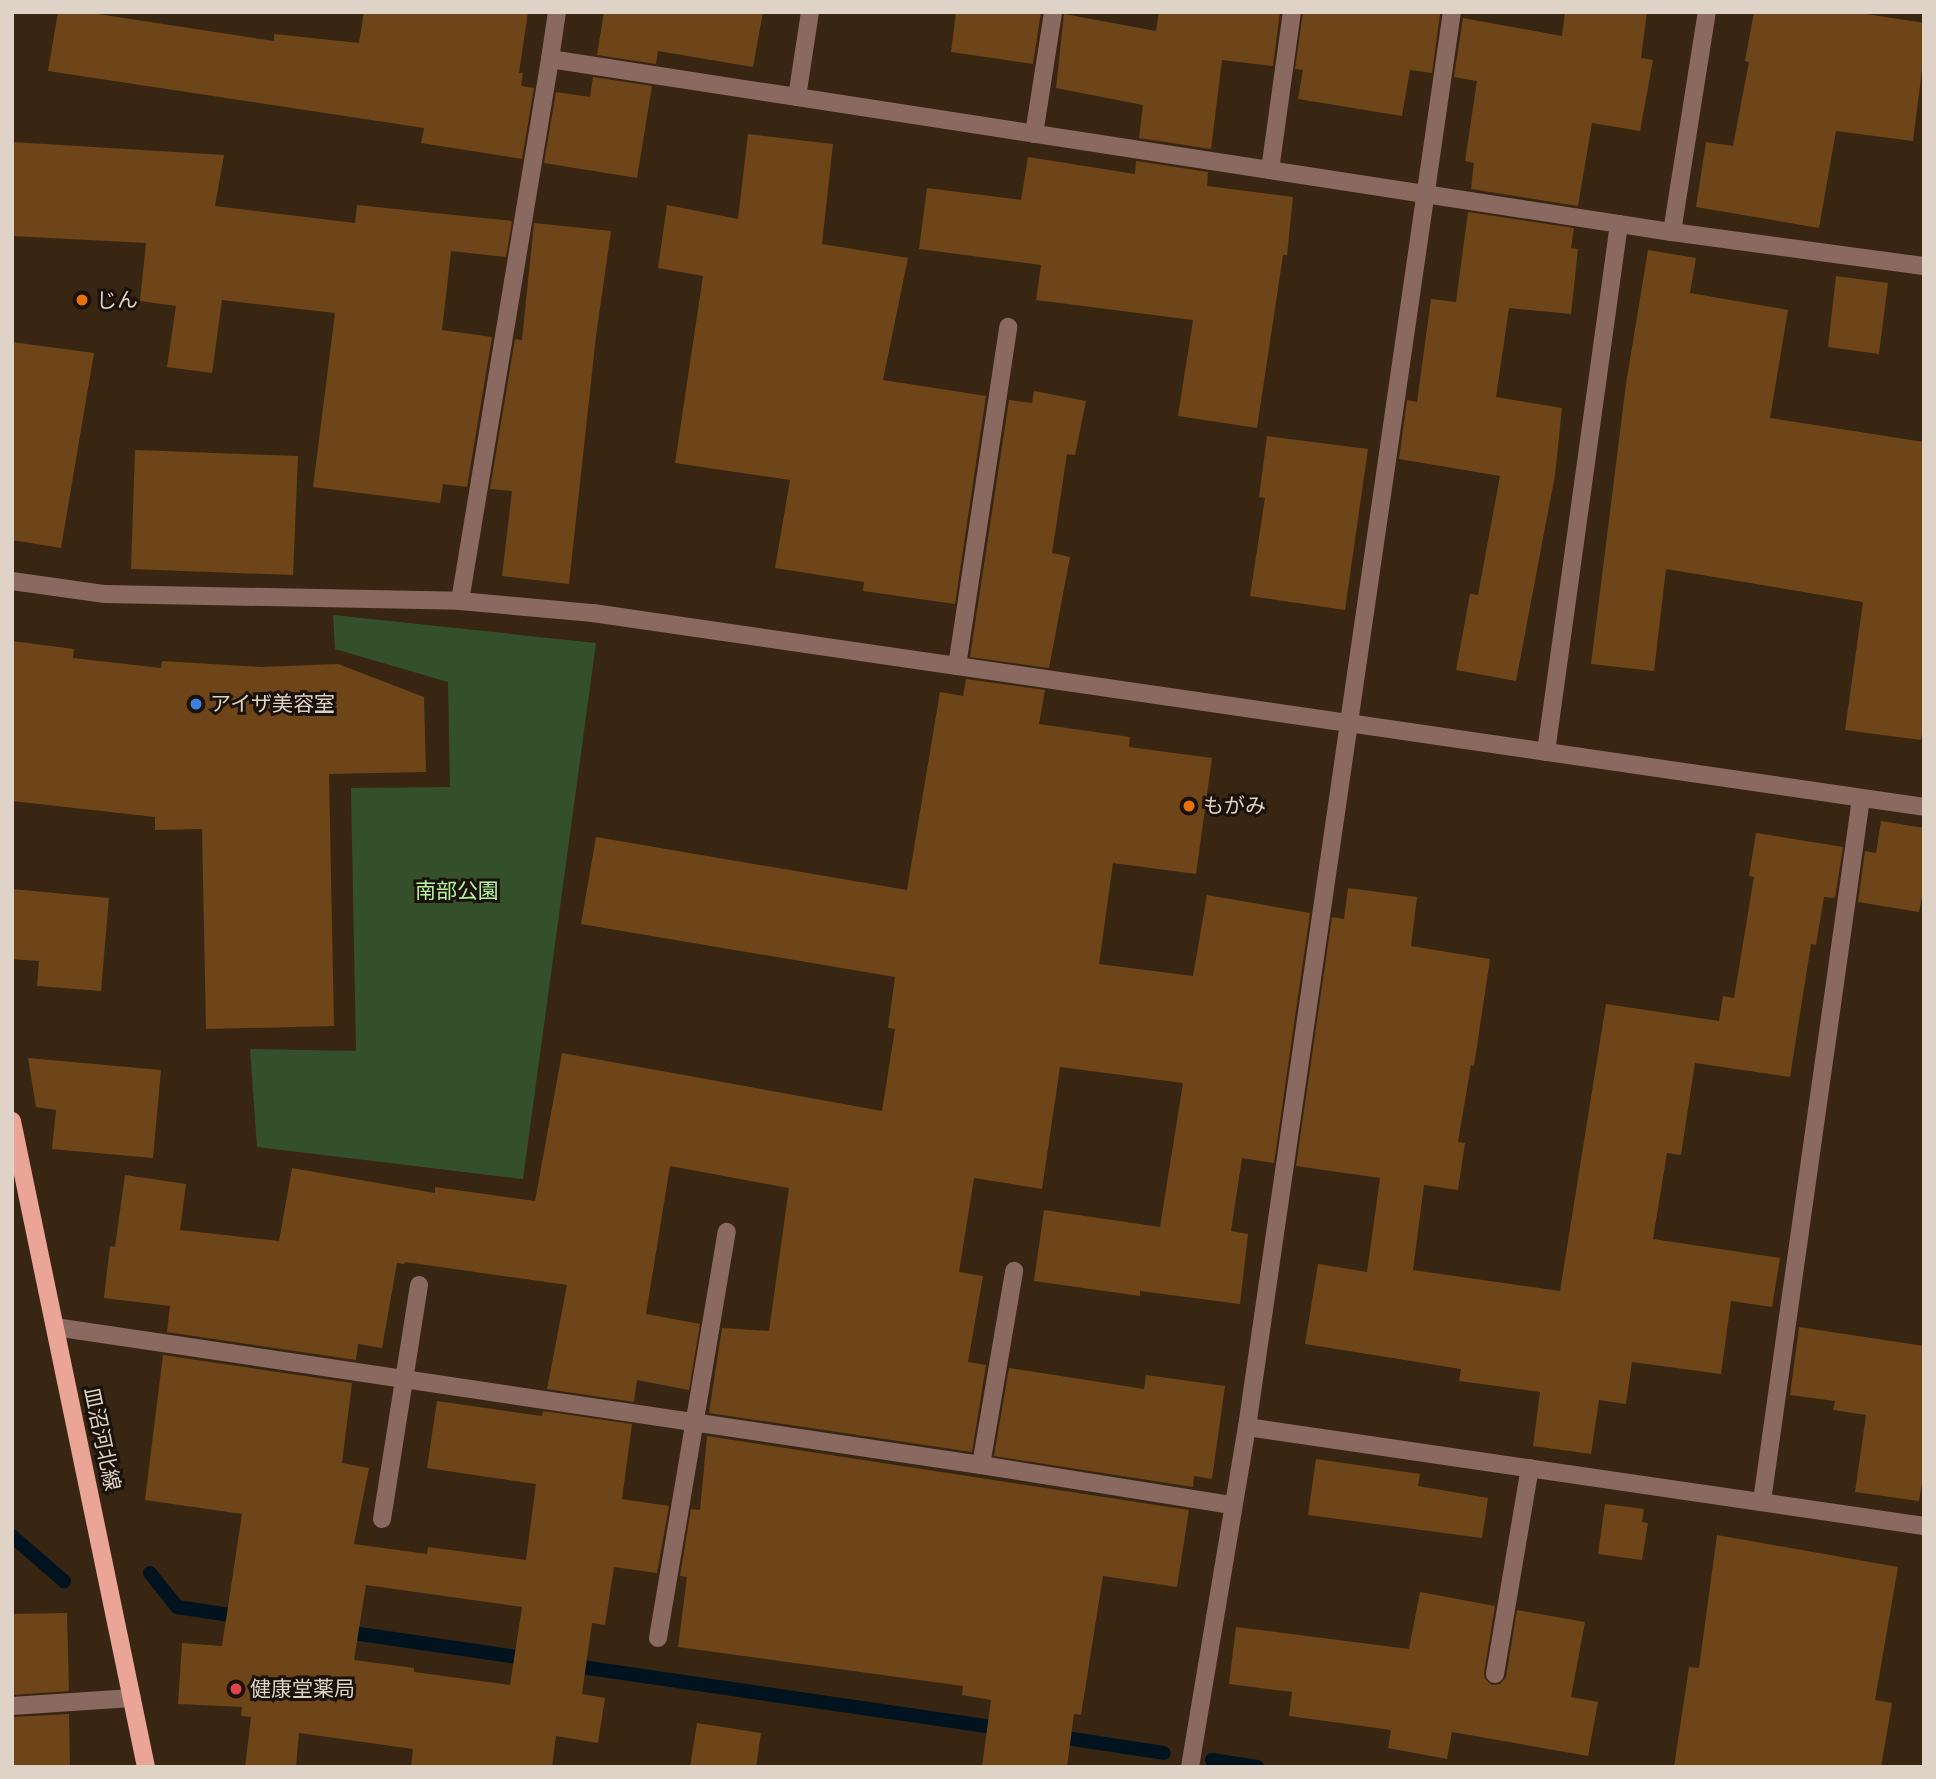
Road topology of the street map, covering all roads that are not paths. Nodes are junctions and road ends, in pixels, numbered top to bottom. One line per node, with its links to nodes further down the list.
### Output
1 (557, 12): 7 (lane)
2 (810, 12): 8 (lane)
3 (1053, 12): 9 (lane)
4 (1292, 12): 10 (lane)
5 (1452, 12): 11 (lane)
6 (1707, 12): 13 (lane)
7 (550, 59): 8 (lane); 17 (lane)
8 (797, 97): 9 (lane)
9 (1034, 134): 10 (lane)
10 (1270, 170): 11 (lane)
11 (1425, 193): 12 (lane); 19 (lane)
12 (1619, 224): 13 (lane); 20 (lane)
13 (1672, 232): 14 (lane)
14 (1924, 266)
15 (1008, 327): 18 (lane)
16 (12, 581): 17 (lane)
17 (460, 601): 18 (lane)
18 (957, 666): 19 (lane)
19 (1350, 723): 20 (lane); 30 (lane)
20 (1546, 752): 21 (lane)
21 (1861, 798): 22 (lane); 33 (lane)
22 (1924, 807)
23 (12, 1121): 27 (main road, 皿沼河北線)
24 (727, 1232): 29 (lane)
25 (1014, 1270): 31 (lane)
26 (419, 1285): 28 (lane)
27 (55, 1327): 28 (lane); 39 (main road, 皿沼河北線)
28 (404, 1379): 29 (lane); 35 (lane)
29 (693, 1422): 31 (lane); 37 (lane)
30 (1247, 1427): 32 (lane); 34 (lane)
31 (981, 1465): 34 (lane)
32 (1530, 1468): 33 (lane); 38 (lane)
33 (1762, 1501): 36 (lane)
34 (1233, 1505): 42 (lane)
35 (382, 1519)
36 (1924, 1526)
37 (657, 1638)
38 (1495, 1674)
39 (132, 1698): 40 (lane); 41 (main road, 皿沼河北線)
40 (12, 1706)
41 (145, 1767)
42 (1191, 1767)

